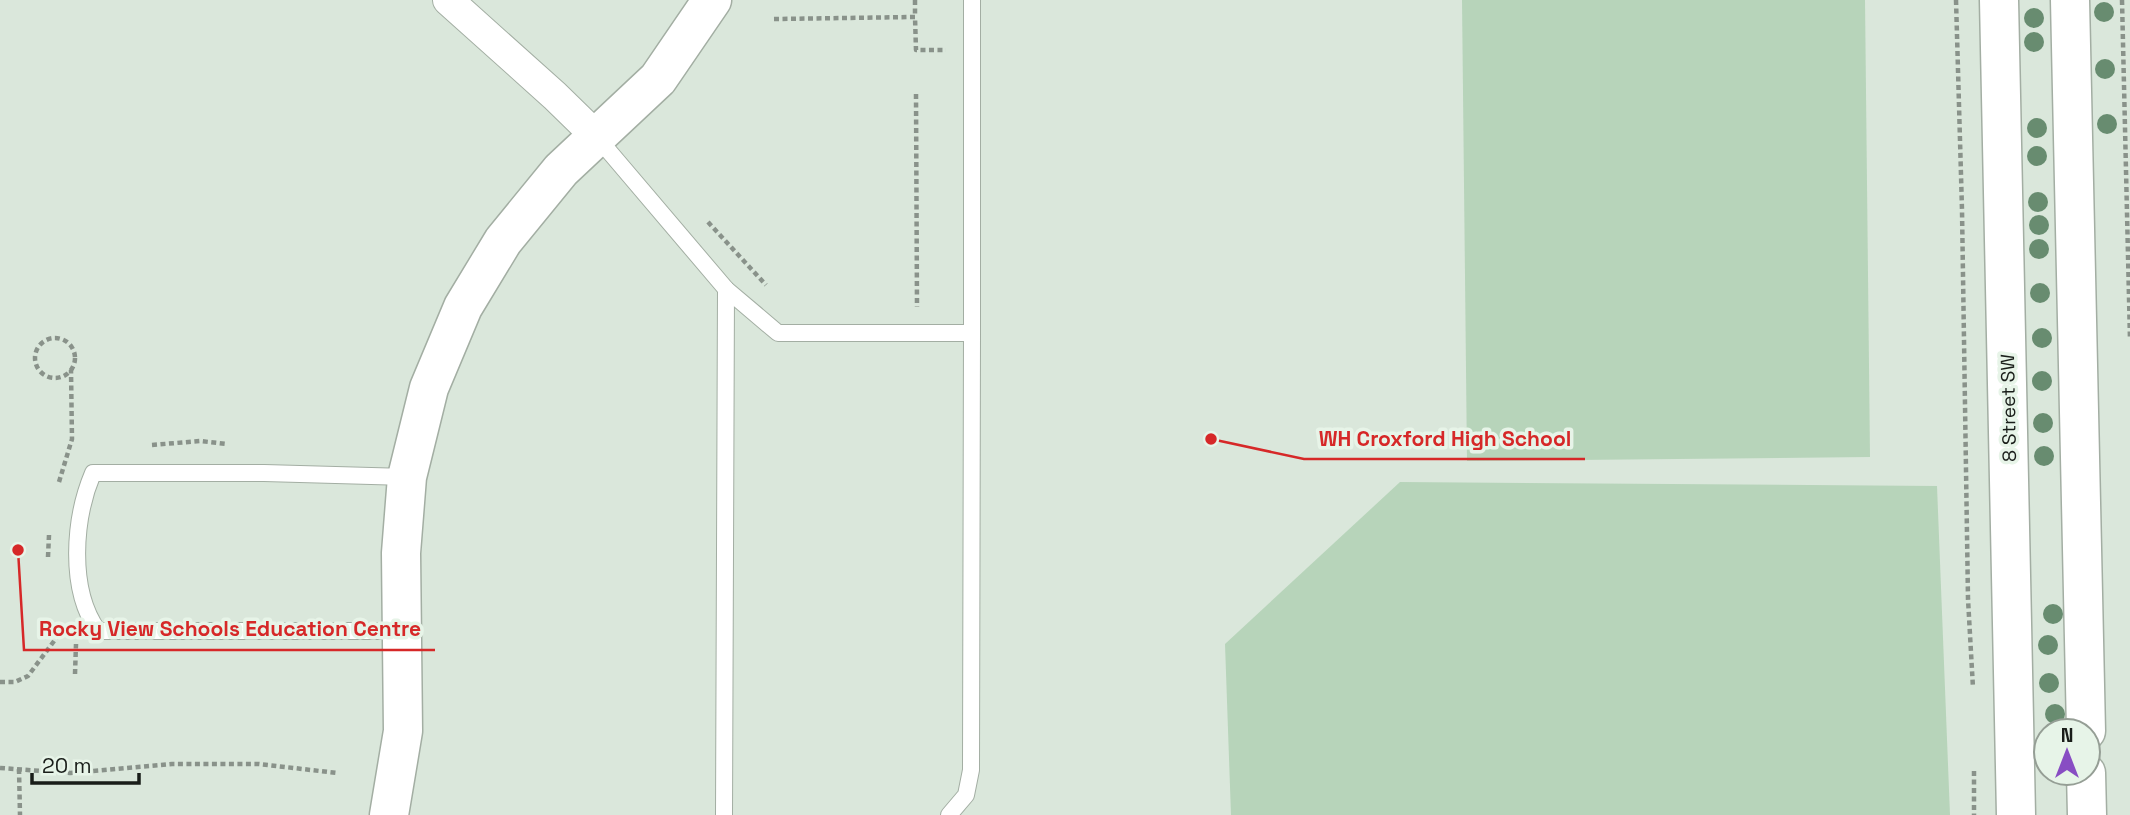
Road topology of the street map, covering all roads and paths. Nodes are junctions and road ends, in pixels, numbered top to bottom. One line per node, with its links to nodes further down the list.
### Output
1 (448, 0): 13 (street)
2 (712, 0): 13 (main road)
3 (915, 0): 9 (path)
4 (972, 0): 18 (lane)
5 (1956, 0): 25 (path)
6 (1999, 0): 37 (main road, 8 Street SW)
7 (2070, 0): 26 (main road)
8 (2122, 0): 20 (path)
9 (915, 17): 10 (path); 11 (path)
10 (774, 19)
11 (949, 50)
12 (916, 94): 17 (path)
13 (596, 136): 15 (lane); 21 (main road)
14 (707, 221): 16 (path)
15 (726, 289): 18 (lane); 34 (lane)
16 (770, 289)
17 (906, 307)
18 (972, 333): 35 (lane)
19 (54, 338): 19 (path)
20 (2130, 340)
21 (407, 477): 22 (lane); 23 (main road)
22 (85, 603): 23 (lane); 24 (path)
23 (403, 631): 33 (main road)
24 (0, 682)
25 (1973, 691)
26 (2085, 717)
27 (1974, 759): 36 (path)
28 (0, 768): 29 (path)
29 (19, 769): 30 (path); 32 (path)
30 (337, 772)
31 (2086, 787): 38 (main road)
32 (20, 815)
33 (389, 815)
34 (724, 815)
35 (949, 815)
36 (1974, 815)
37 (2017, 815)
38 (2087, 815)

